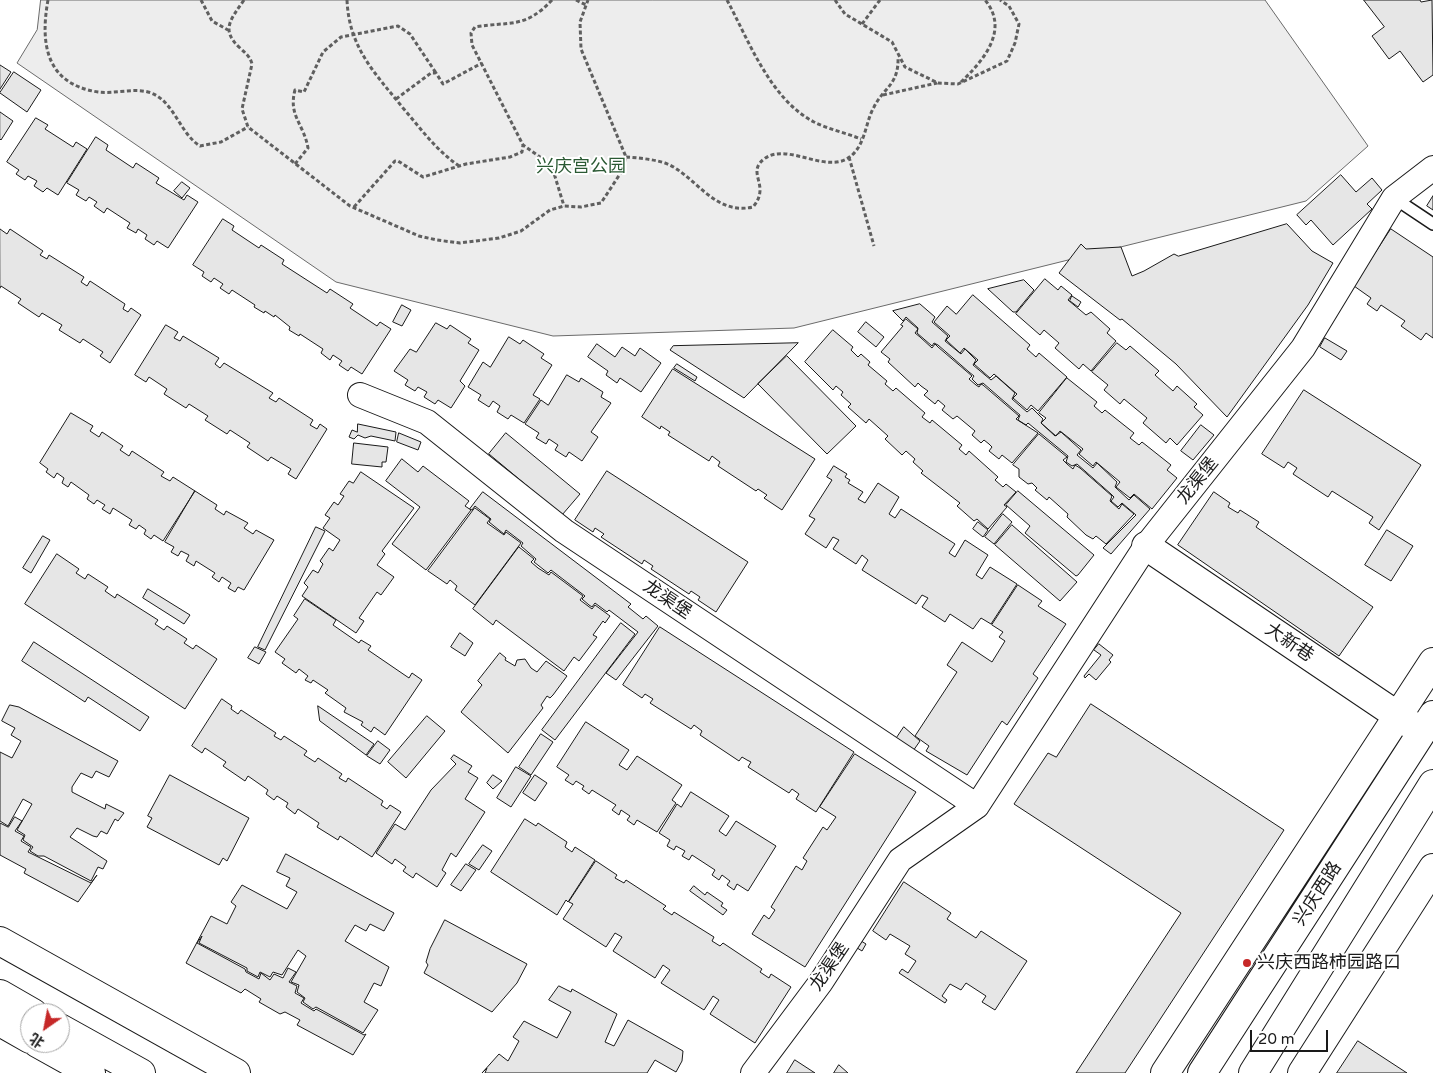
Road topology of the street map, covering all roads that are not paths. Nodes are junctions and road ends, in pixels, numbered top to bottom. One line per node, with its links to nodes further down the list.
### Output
1 (1433, 168): 2 (street, 龙渠堡)
2 (1394, 198): 3 (lane); 5 (street, 龙渠堡)
3 (1433, 224)
4 (360, 395): 10 (street, 龙渠堡)
5 (1146, 546): 7 (street, 大新巷); 10 (street, 龙渠堡)
6 (1433, 662): 7 (street)
7 (1397, 715): 8 (street, 大新巷); 23 (street)
8 (1429, 729): 24 (street, 兴庆西路)
9 (1433, 784): 25 (street)
10 (976, 806): 22 (street, 龙渠堡)
11 (1433, 868): 26 (street)
12 (0, 941): 21 (street)
13 (0, 994): 14 (street)
14 (20, 1006)
15 (0, 1022): 16 (street)
16 (20, 1033)
17 (70, 1034): 20 (street)
18 (55, 1053): 19 (street)
19 (90, 1073)
20 (141, 1073)
21 (236, 1073)
22 (753, 1073)
23 (1165, 1073)
24 (1202, 1073)
25 (1252, 1073)
26 (1302, 1073)

